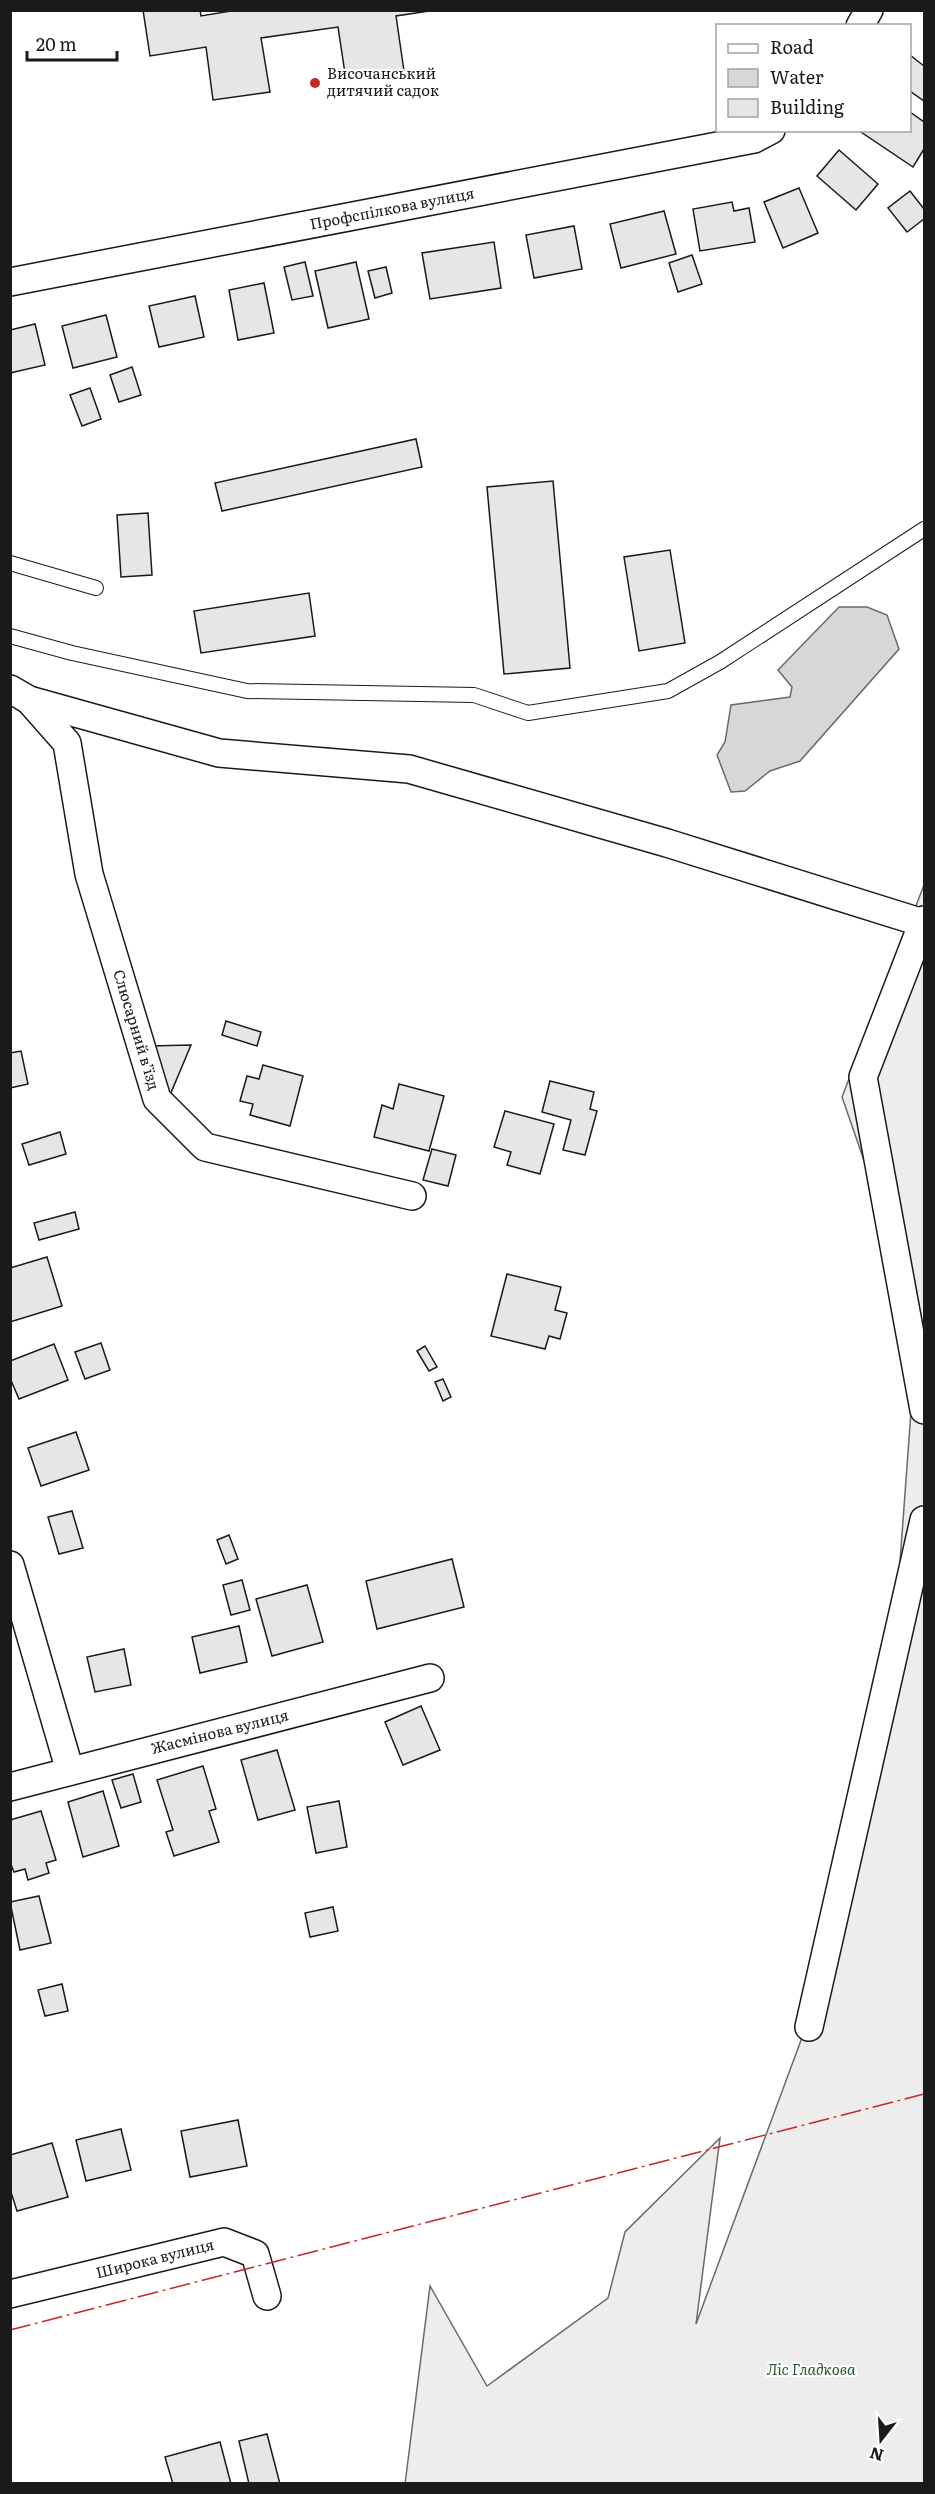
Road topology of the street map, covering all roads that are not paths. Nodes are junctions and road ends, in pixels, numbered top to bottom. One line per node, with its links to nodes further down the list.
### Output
1 (869, 10): 2 (street)
2 (861, 24)
3 (767, 132): 4 (street, Профспілкова вулиця)
4 (10, 282)
5 (924, 529): 8 (lane)
6 (10, 563): 7 (lane)
7 (96, 588)
8 (10, 636)
9 (20, 694): 10 (street); 11 (street, Слюсарний в’їзд)
10 (924, 922): 12 (street)
11 (412, 1196)
12 (924, 1410)
13 (924, 1520): 18 (street)
14 (10, 1565): 16 (street)
15 (430, 1678): 16 (street, Жасмінова вулиця)
16 (70, 1771): 17 (street, Жасмінова вулиця)
17 (10, 1786)
18 (809, 2027)
19 (10, 2294): 20 (street, Широка вулиця)
20 (267, 2296)

